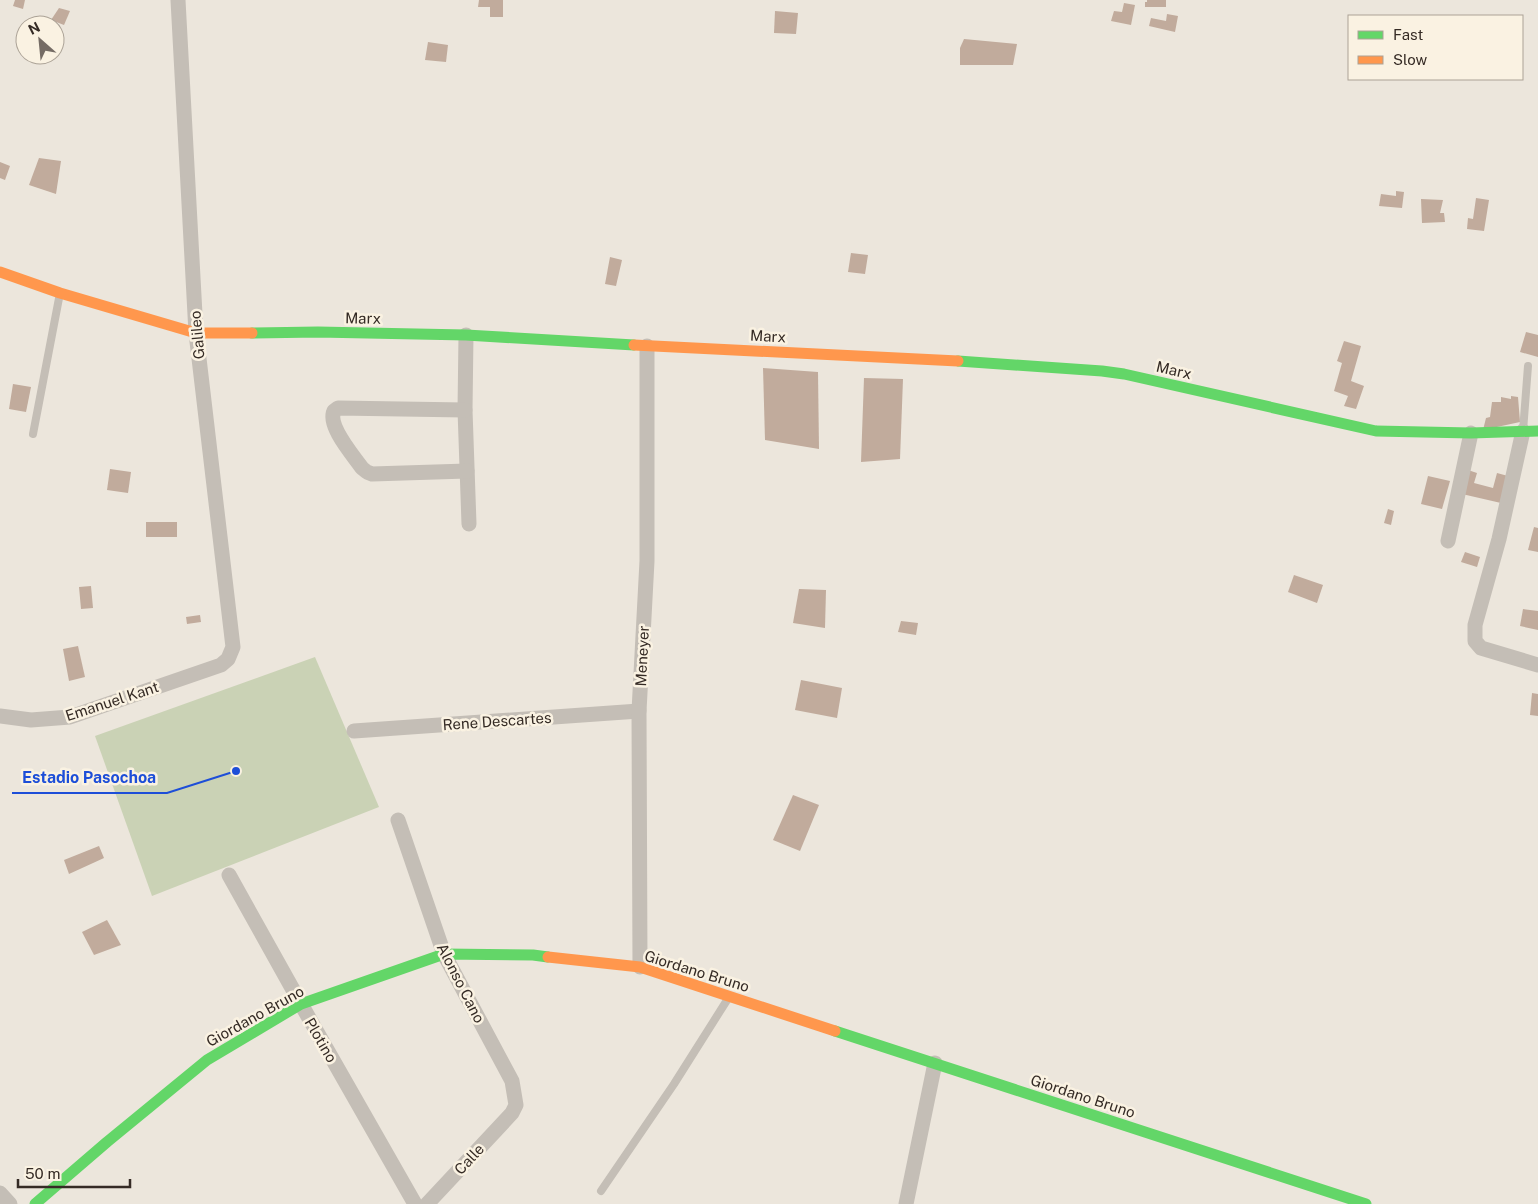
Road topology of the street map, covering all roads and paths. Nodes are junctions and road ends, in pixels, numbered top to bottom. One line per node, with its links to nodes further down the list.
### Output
1 (178, 0): 4 (street, Galileo)
2 (0, 272): 3 (street, Marx)
3 (60, 293): 4 (street, Marx); 11 (lane)
4 (196, 333): 5 (street, Marx); 15 (street, Galileo)
5 (466, 335): 6 (street, Marx); 8 (street)
6 (648, 346): 10 (street, Marx); 17 (street, Meneyer)
7 (1528, 366): 9 (lane)
8 (465, 410): 12 (street); 12 (street)
9 (1530, 431): 10 (street, Marx); 16 (street)
10 (1471, 433): 14 (street)
11 (33, 434)
12 (467, 472): 13 (street)
13 (469, 524)
14 (1448, 541)
15 (221, 665): 18 (street, Emanuel Kant)
16 (1538, 665)
17 (639, 711): 19 (street, Rene Descartes); 23 (street, Meneyer)
18 (0, 716)
19 (354, 731)
20 (398, 820): 22 (street, Alonso Cano)
21 (230, 875): 25 (street, Plotino)
22 (444, 954): 23 (street, Giordano Bruno); 25 (street, Giordano Bruno); 27 (street, Alonso Cano)
23 (640, 967): 24 (street, Giordano Bruno)
24 (729, 996): 26 (street, Giordano Bruno); 28 (lane)
25 (301, 1004): 31 (street, Giordano Bruno); 32 (street, Plotino)
26 (935, 1063): 34 (street); 35 (street, Giordano Bruno)
27 (512, 1113): 33 (street, Calle)
28 (601, 1191)
29 (0, 1193): 30 (street)
30 (10, 1204)
31 (35, 1204)
32 (415, 1204)
33 (427, 1204)
34 (906, 1204)
35 (1366, 1204)

